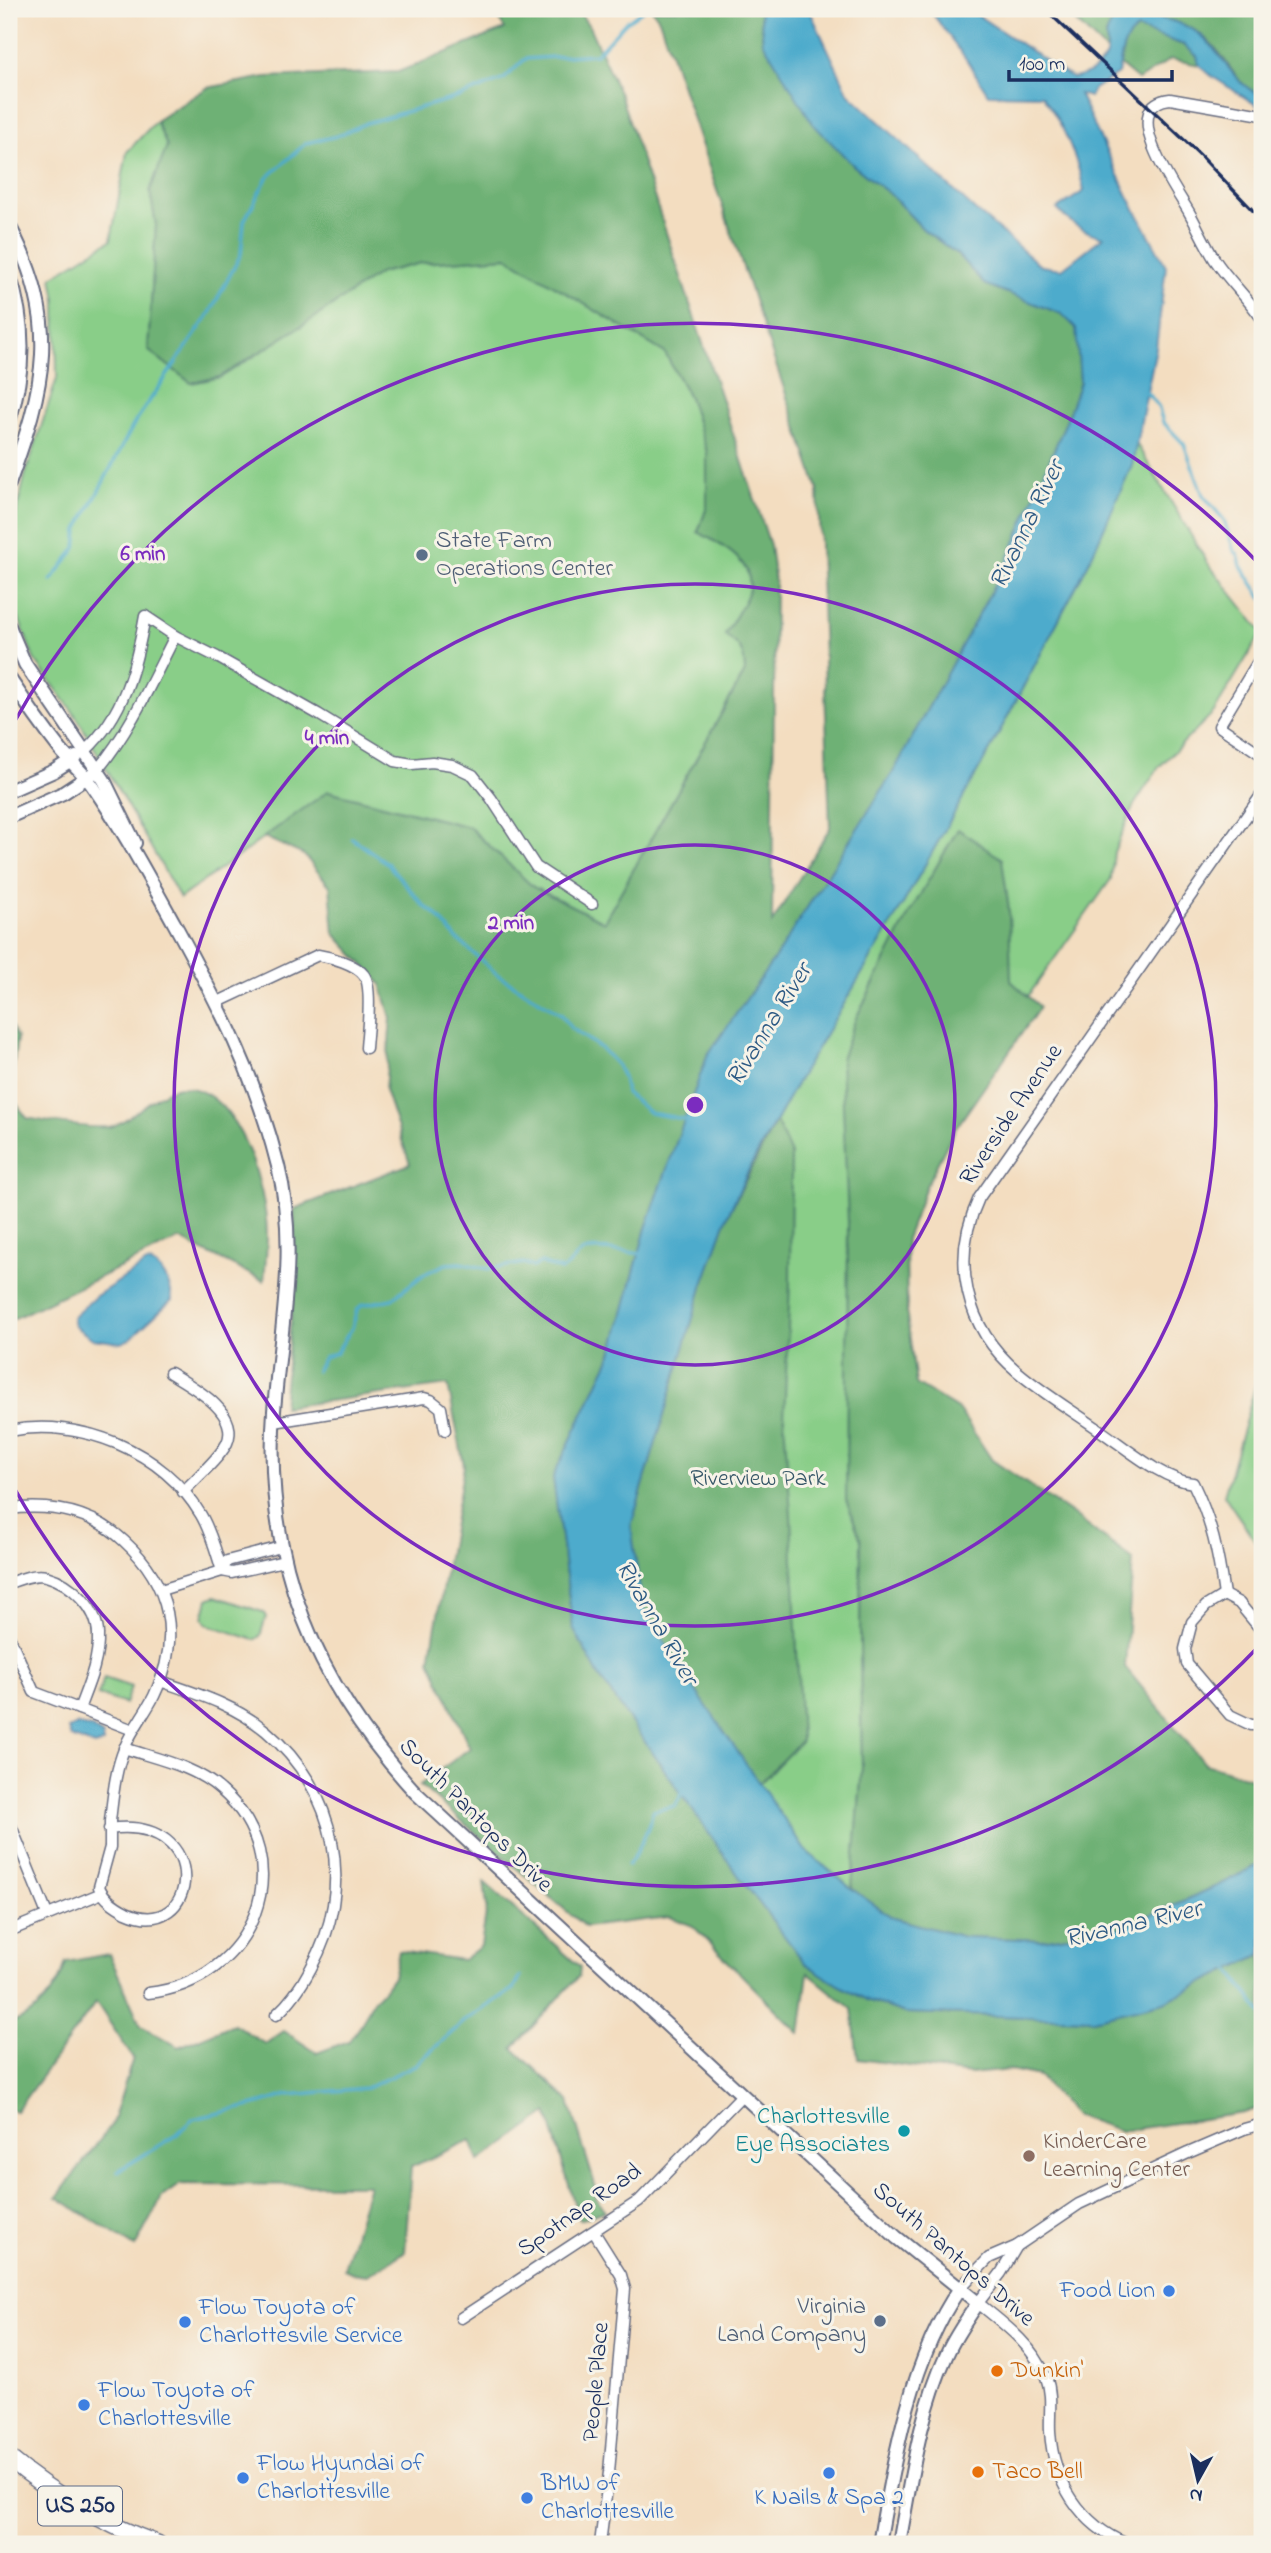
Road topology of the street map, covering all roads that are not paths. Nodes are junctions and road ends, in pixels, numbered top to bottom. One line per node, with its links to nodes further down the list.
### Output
1 (1262, 114): 4 (street)
2 (9, 225): 6 (street)
3 (9, 274): 5 (street)
4 (1262, 319)
5 (9, 421)
6 (9, 484)
7 (9, 626): 11 (street, South Pantops Drive)
8 (175, 636): 11 (street); 14 (street); 20 (street)
9 (1262, 655): 12 (street)
10 (9, 678): 13 (street, South Pantops Drive)
11 (85, 751): 13 (street); 14 (street, South Pantops Drive)
12 (1262, 755)
13 (71, 761): 15 (street, South Pantops Drive); 16 (street)
14 (97, 769): 15 (street); 19 (street, South Pantops Drive)
15 (87, 778): 18 (street); 19 (street, South Pantops Drive)
16 (9, 790)
17 (1262, 794): 34 (street, Riverside Avenue)
18 (9, 817)
19 (148, 876): 21 (street, South Pantops Drive)
20 (592, 904)
21 (218, 1002): 22 (street); 24 (street, South Pantops Drive)
22 (366, 1048)
23 (170, 1373): 27 (street)
24 (274, 1422): 25 (street); 29 (street, South Pantops Drive)
25 (445, 1430)
26 (9, 1431): 27 (street)
27 (183, 1492): 31 (street)
28 (9, 1509): 33 (street)
29 (281, 1547): 30 (street, South Pantops Drive); 31 (street)
30 (284, 1561): 31 (street); 49 (street, South Pantops Drive)
31 (222, 1571): 33 (street)
32 (9, 1583): 38 (street)
33 (161, 1590): 37 (street)
34 (1224, 1595): 35 (street); 39 (street)
35 (1262, 1631)
36 (9, 1636): 38 (street)
37 (160, 1681): 40 (street); 48 (street)
38 (79, 1709): 40 (street)
39 (1262, 1724)
40 (133, 1730): 41 (street)
41 (124, 1748): 43 (street); 47 (street)
42 (9, 1821): 45 (street)
43 (109, 1829): 44 (street); 44 (street)
44 (102, 1893): 45 (street)
45 (47, 1914): 46 (street)
46 (9, 1931)
47 (149, 1993)
48 (276, 2015)
49 (741, 2095): 51 (street, Spotnap Road); 53 (street, South Pantops Drive)
50 (1262, 2124): 52 (street)
51 (594, 2232): 55 (street, Spotnap Road); 59 (street, People Place)
52 (1017, 2246): 53 (street); 54 (street)
53 (960, 2288): 54 (street, South Pantops Drive); 60 (street)
54 (978, 2303): 61 (street); 62 (street, South Pantops Drive)
55 (461, 2318)
56 (9, 2458): 57 (highway, US 250)
57 (137, 2540): 58 (highway, US 250)
58 (158, 2544)
59 (600, 2544)
60 (879, 2544)
61 (899, 2544)
62 (1127, 2544)

